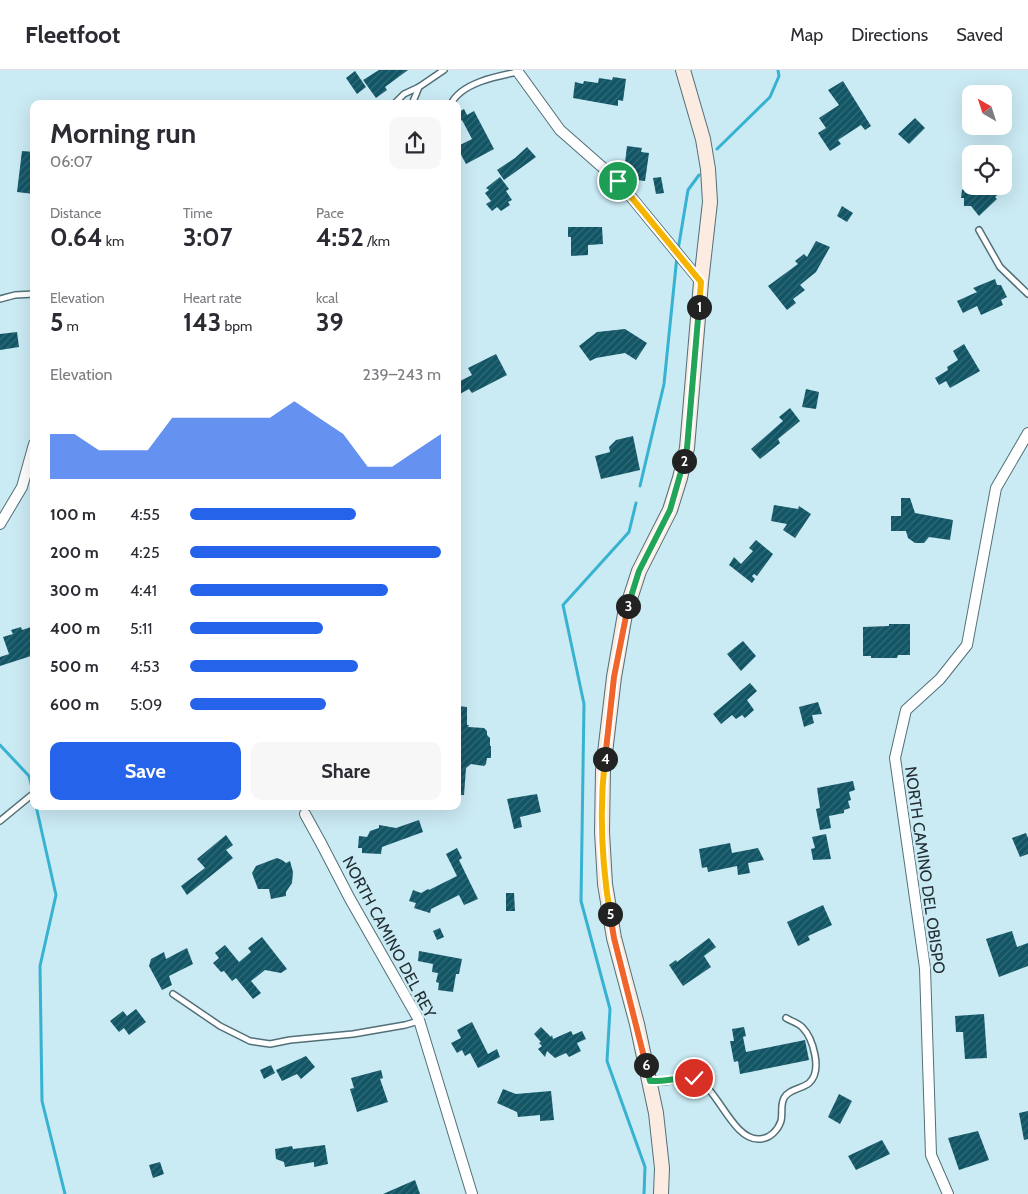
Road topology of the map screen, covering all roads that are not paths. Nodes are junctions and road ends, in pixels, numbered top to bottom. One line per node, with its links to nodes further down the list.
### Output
1 (444, 70): 4 (lane)
2 (683, 70): 9 (street)
3 (516, 71): 7 (lane); 9 (street)
4 (419, 87): 5 (lane); 6 (lane)
5 (398, 100)
6 (414, 100)
7 (453, 100)
8 (979, 230): 11 (lane)
9 (701, 282): 22 (street)
10 (30, 294): 12 (lane)
11 (1028, 294)
12 (0, 298)
13 (1028, 434): 25 (street, NORTH CAMINO DEL OBISPO)
14 (30, 458): 15 (street)
15 (0, 524)
16 (30, 796): 18 (lane)
17 (305, 814): 21 (street, NORTH CAMINO DEL REY)
18 (0, 821)
19 (172, 994): 21 (lane)
20 (786, 1018): 22 (lane)
21 (419, 1020): 23 (street, NORTH CAMINO DEL REY)
22 (650, 1081): 24 (street)
23 (472, 1194)
24 (661, 1194)
25 (948, 1194)

